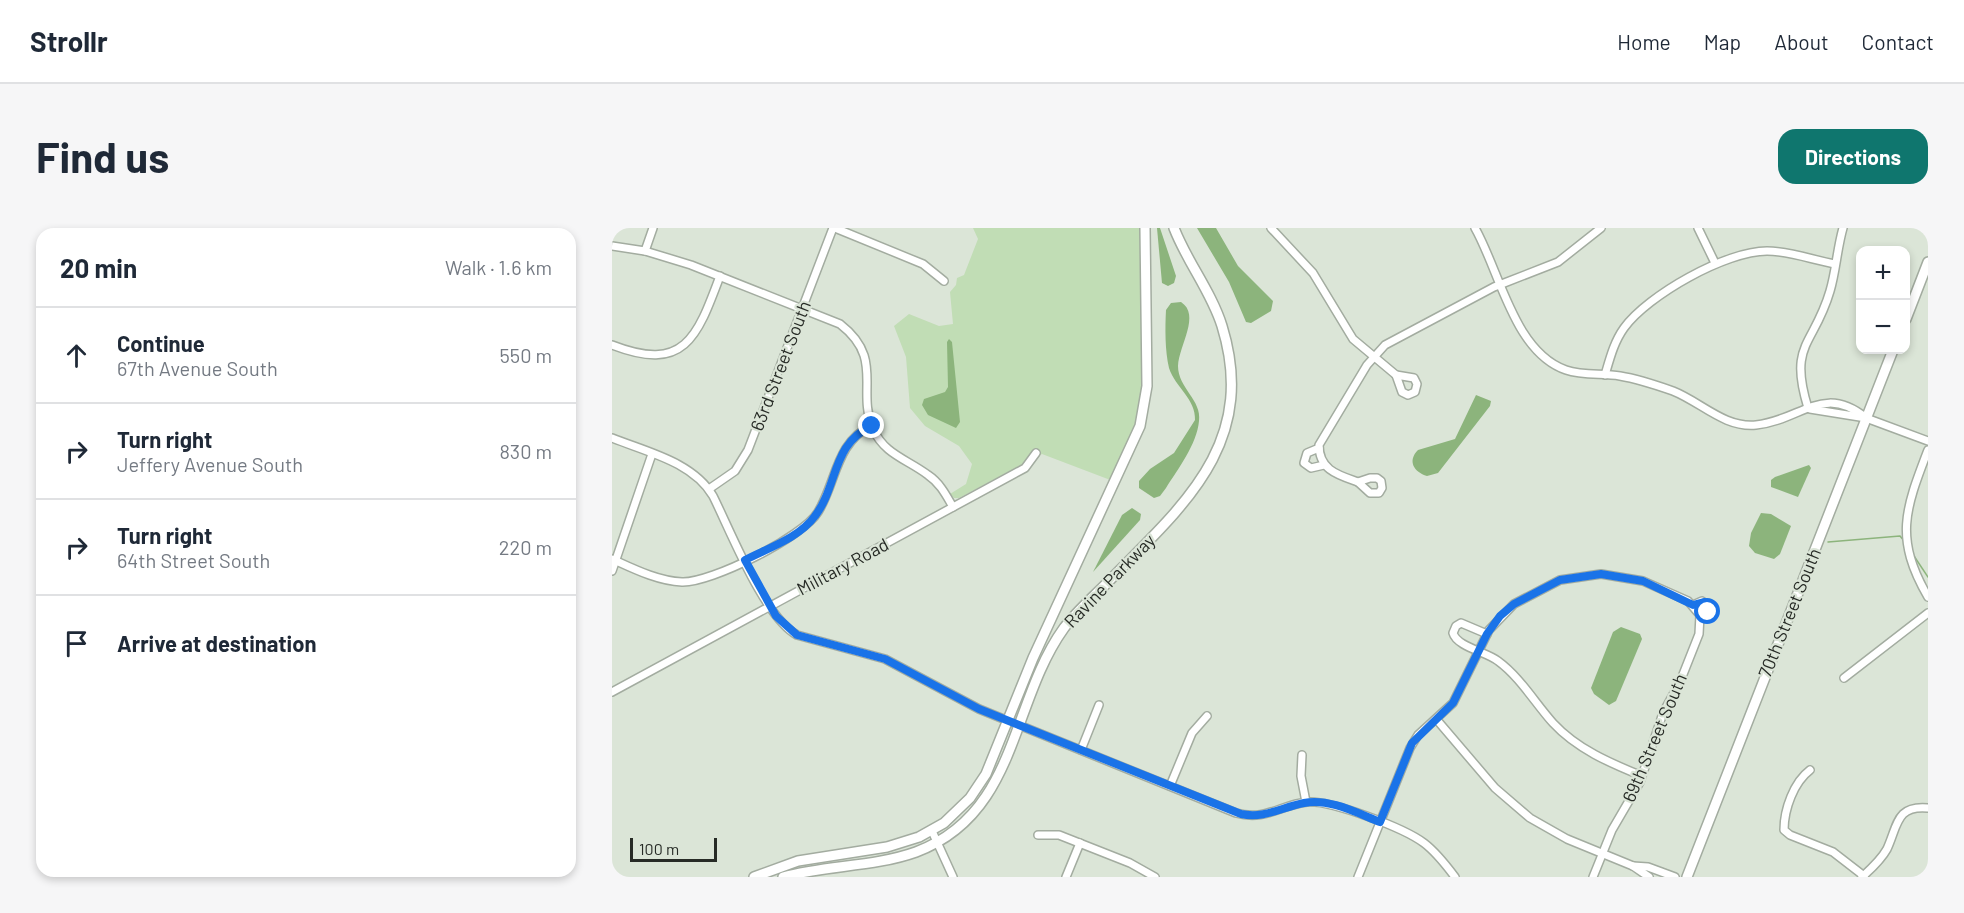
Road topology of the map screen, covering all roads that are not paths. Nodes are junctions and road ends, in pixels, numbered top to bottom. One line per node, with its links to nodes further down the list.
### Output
1 (652, 228): 11 (street)
2 (834, 228): 16 (street); 19 (street, 63rd Street South)
3 (1145, 228): 53 (street, Ravine Parkway)
4 (1174, 228): 54 (street, Ravine Parkway)
5 (1271, 228): 22 (street)
6 (1475, 228): 17 (street)
7 (1601, 228): 17 (street)
8 (1698, 228): 13 (street)
9 (1843, 228): 14 (street)
10 (612, 246): 11 (street)
11 (645, 250): 15 (street)
12 (1928, 262): 18 (street)
13 (1715, 263): 14 (street); 24 (street)
14 (1835, 264): 25 (street)
15 (720, 276): 19 (street); 20 (street)
16 (944, 281)
17 (1501, 284): 22 (street); 24 (street)
18 (1910, 307)
19 (803, 308): 27 (street); 36 (street, 63rd Street South)
20 (612, 345)
21 (1891, 354): 26 (street, 70th Street South)
22 (1373, 357): 23 (street); 30 (street)
23 (1396, 375)
24 (1605, 375): 25 (street)
25 (1808, 408): 26 (street)
26 (1866, 418): 29 (street); 80 (street, 70th Street South)
27 (872, 426): 37 (street); 39 (street)
28 (612, 438): 33 (street)
29 (1928, 441)
30 (1318, 448): 34 (street); 34 (street)
31 (1928, 450): 41 (street)
32 (1036, 453): 37 (street, Military Road)
33 (652, 454): 36 (street); 38 (street)
34 (1324, 465): 35 (street)
35 (1358, 482)
36 (709, 489): 39 (street)
37 (953, 507): 43 (street, Military Road)
38 (614, 560): 39 (street); 40 (street)
39 (745, 560): 43 (street)
40 (612, 571)
41 (1928, 597)
42 (1693, 605): 45 (street); 45 (street); 46 (street)
43 (770, 606): 49 (street, Military Road); 53 (street)
44 (1928, 613): 48 (street)
45 (1701, 619): 58 (street, 69th Street South)
46 (1487, 634): 47 (street); 47 (street)
47 (1479, 651): 52 (street); 58 (street)
48 (1844, 678)
49 (612, 692)
50 (1100, 705): 55 (street)
51 (1207, 716): 59 (street)
52 (1437, 720): 62 (street); 67 (street)
53 (1008, 721): 54 (street); 63 (street, Ravine Parkway)
54 (1020, 725): 55 (street); 65 (street, Ravine Parkway)
55 (1081, 750): 59 (street)
56 (1302, 755): 60 (street)
57 (1810, 770): 69 (street)
58 (1642, 776): 67 (street, 69th Street South)
59 (1170, 786): 60 (street)
60 (1305, 802): 62 (street)
61 (1928, 808): 69 (street)
62 (1380, 822): 75 (street); 76 (street)
63 (932, 831): 65 (street); 70 (street, Ravine Parkway)
64 (1038, 835): 66 (street)
65 (937, 842): 71 (street, Ravine Parkway); 72 (street)
66 (1080, 843): 73 (street); 74 (street)
67 (1602, 854): 68 (street); 77 (street, 69th Street South)
68 (1633, 866): 78 (street); 79 (street)
69 (1863, 876)
70 (754, 877)
71 (783, 877)
72 (953, 877)
73 (1066, 877)
74 (1155, 877)
75 (1358, 877)
76 (1455, 877)
77 (1593, 877)
78 (1649, 877)
79 (1675, 877)
80 (1687, 877)

